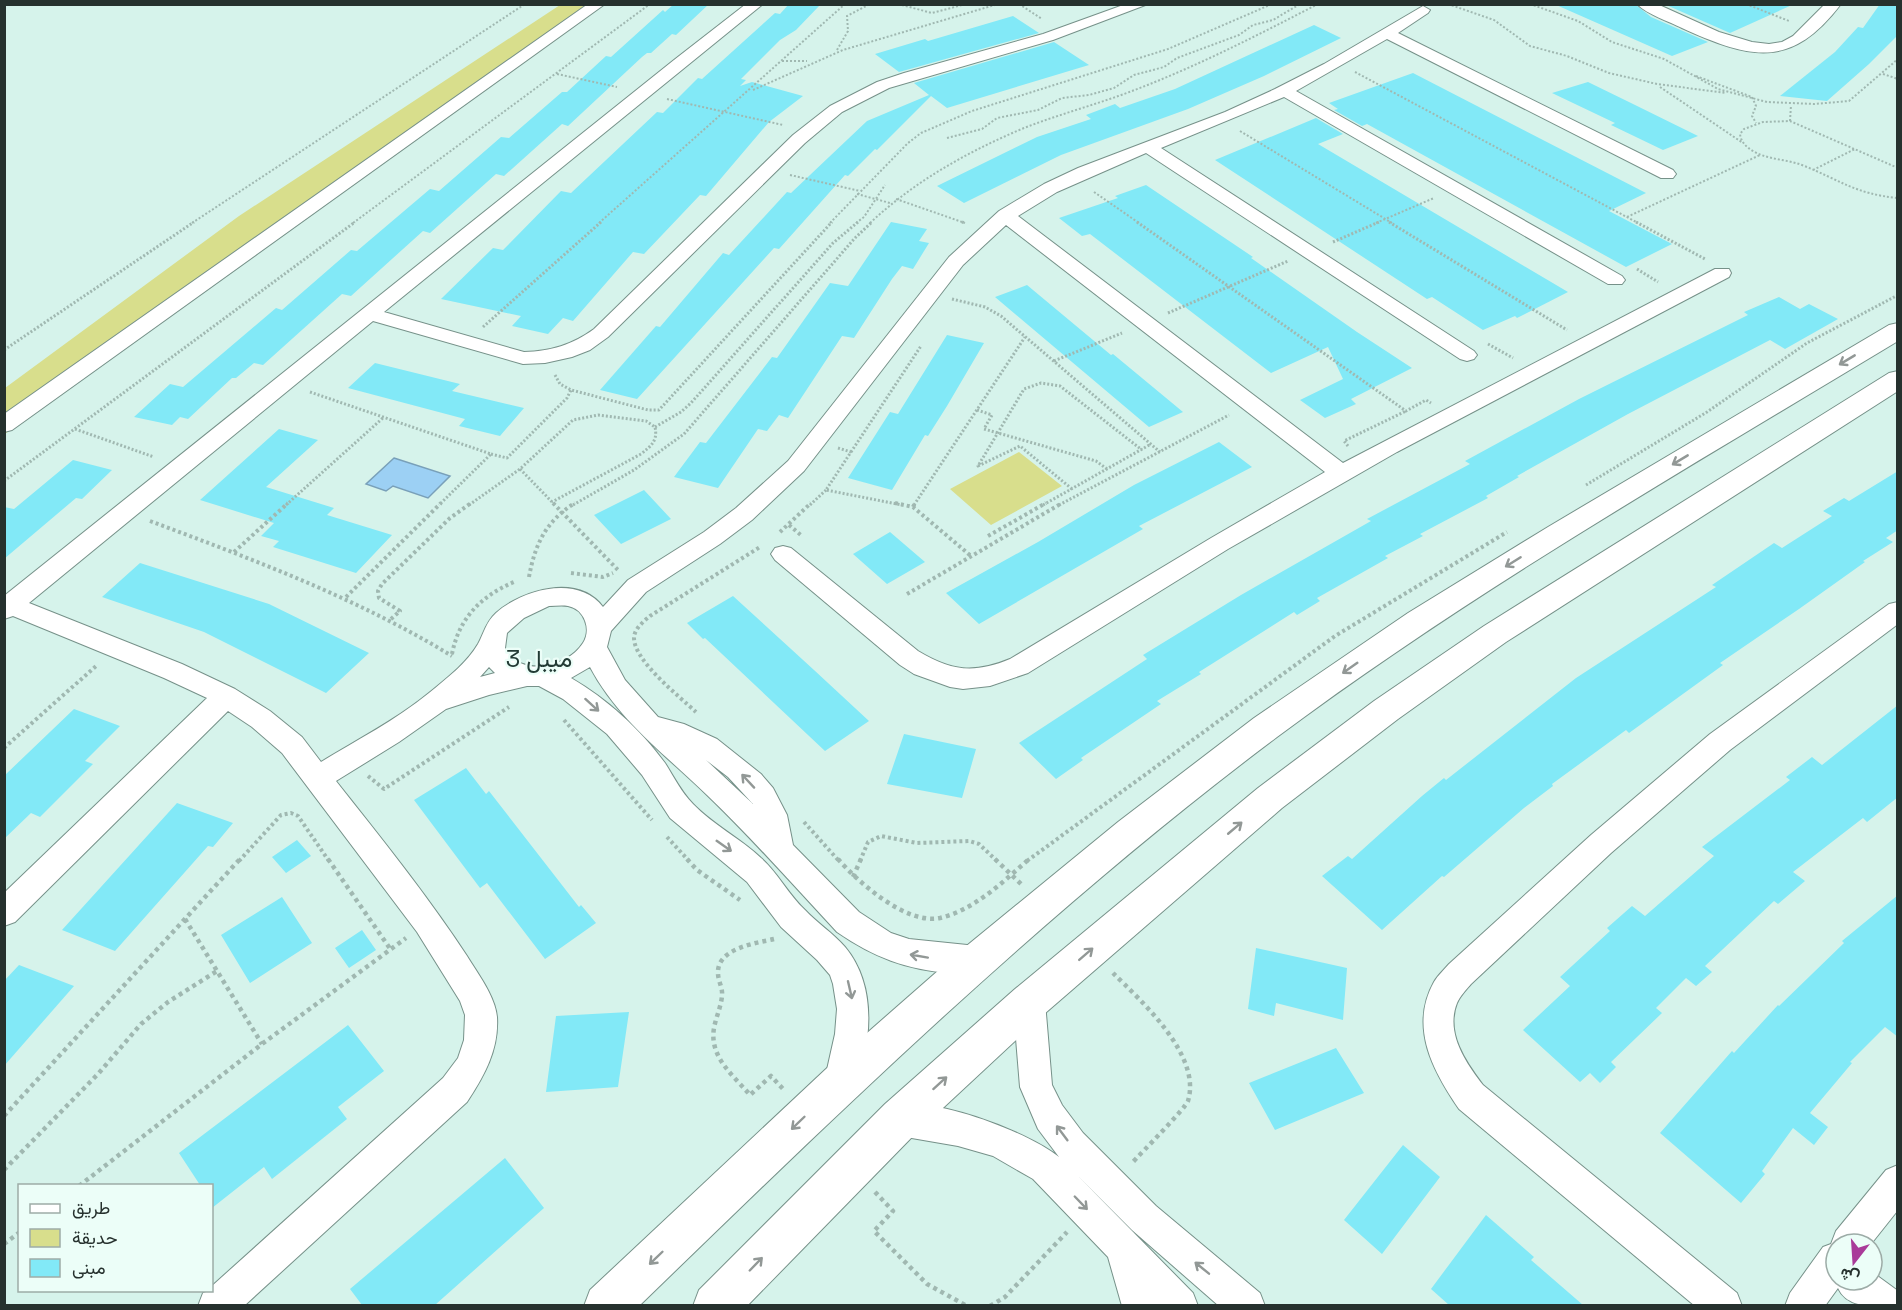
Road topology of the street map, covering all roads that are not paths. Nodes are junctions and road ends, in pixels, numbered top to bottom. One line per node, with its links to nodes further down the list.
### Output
1 (598, 4): 18 (street)
2 (756, 4): 14 (street)
3 (1141, 4): 14 (street)
4 (1644, 4): 5 (street)
5 (1834, 4)
6 (1423, 10): 7 (street)
7 (1388, 34): 8 (street); 10 (street)
8 (1284, 92): 9 (street); 13 (street)
9 (1148, 147): 11 (street); 16 (street)
10 (1667, 174)
11 (1005, 215): 19 (street); 21 (street)
12 (1722, 273): 19 (street)
13 (1616, 280)
14 (369, 314): 23 (street)
15 (1898, 330): 32 (street, one-way to 32)
16 (1467, 355)
17 (1898, 379): 33 (street, one-way to 17)
18 (4, 425)
19 (1341, 473): 20 (street)
20 (775, 544)
21 (652, 574): 22 (street); 25 (street)
22 (577, 599): 25 (street); 26 (street)
23 (7, 608): 28 (street)
24 (1898, 611): 47 (street)
25 (597, 637): 27 (street); 32 (street, one-way to 25)
26 (492, 644): 27 (street); 29 (street)
27 (534, 676): 29 (street); 34 (street, one-way to 34)
28 (226, 696): 30 (street); 31 (street)
29 (430, 707): 30 (street)
30 (319, 777): 41 (street)
31 (4, 913)
32 (977, 960): 34 (street)
33 (1029, 1002): 35 (street, one-way to 33); 46 (street, one-way to 33)
34 (840, 1083): 42 (street, one-way to 42)
35 (900, 1119): 38 (street, one-way to 38); 43 (street, one-way to 35)
36 (1898, 1182): 37 (street)
37 (1863, 1232)
38 (1124, 1248): 44 (street); 45 (street)
39 (1824, 1282): 48 (street)
40 (1873, 1292): 49 (street)
41 (216, 1305)
42 (606, 1305)
43 (715, 1305)
44 (1140, 1305)
45 (1180, 1305)
46 (1247, 1305)
47 (1724, 1305)
48 (1803, 1305)
49 (1887, 1305)

